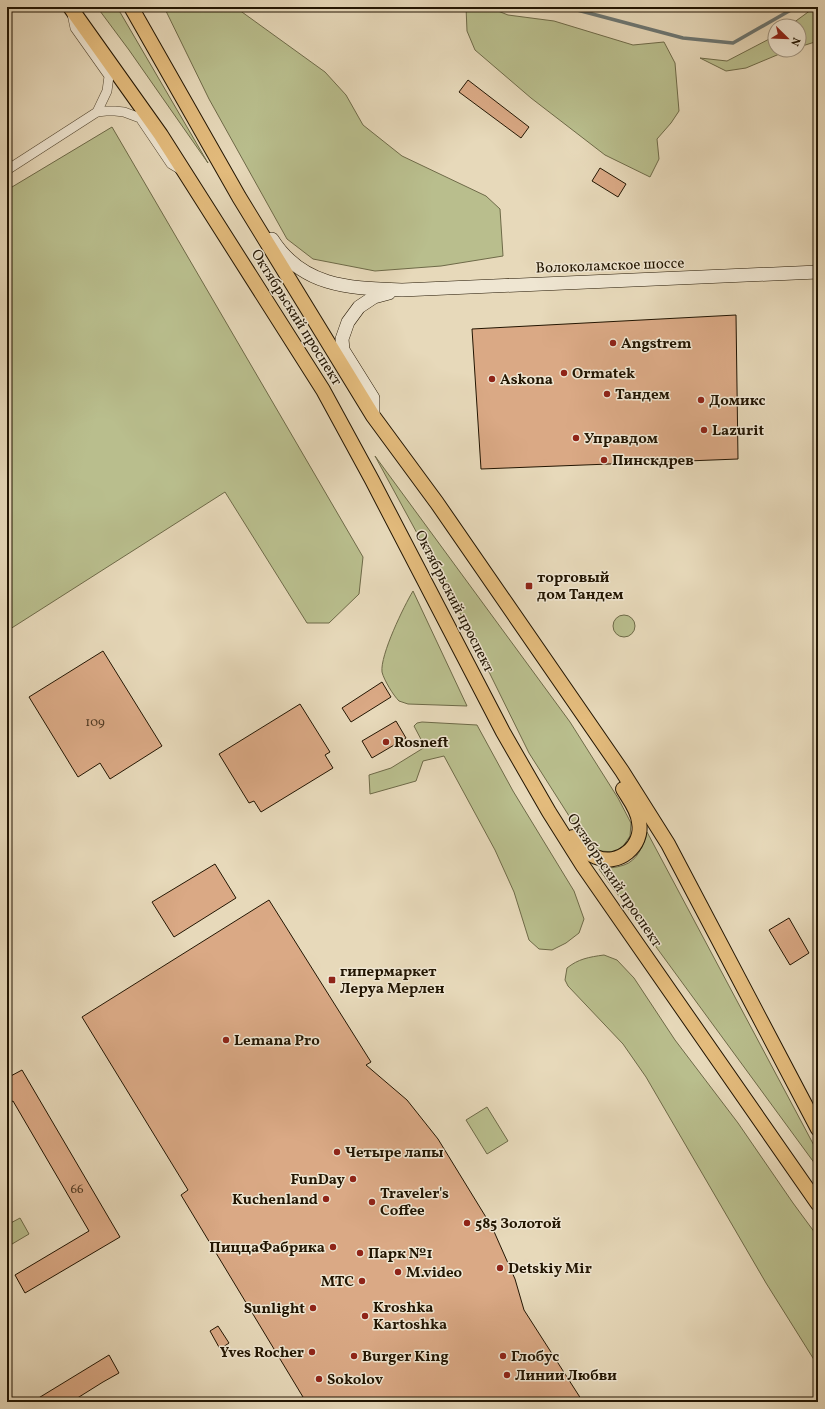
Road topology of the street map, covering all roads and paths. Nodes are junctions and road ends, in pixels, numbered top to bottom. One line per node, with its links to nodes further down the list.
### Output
1 (131, 7): 6 (main road, Октябрьский проспект)
2 (71, 8): 3 (street); 5 (main road, Октябрьский проспект)
3 (97, 112): 4 (street); 5 (street)
4 (7, 170)
5 (184, 171): 11 (main road, Октябрьский проспект)
6 (239, 197): 8 (main road, Волоколамское шоссе); 9 (main road, Октябрьский проспект)
7 (818, 272): 8 (main road, Волоколамское шоссе)
8 (402, 290): 9 (main road, Волоколамское шоссе)
9 (373, 416): 10 (main road, Октябрьский проспект)
10 (602, 740): 11 (main road); 12 (main road, Октябрьский проспект)
11 (549, 812): 13 (main road, Октябрьский проспект)
12 (818, 1129)
13 (818, 1204)

